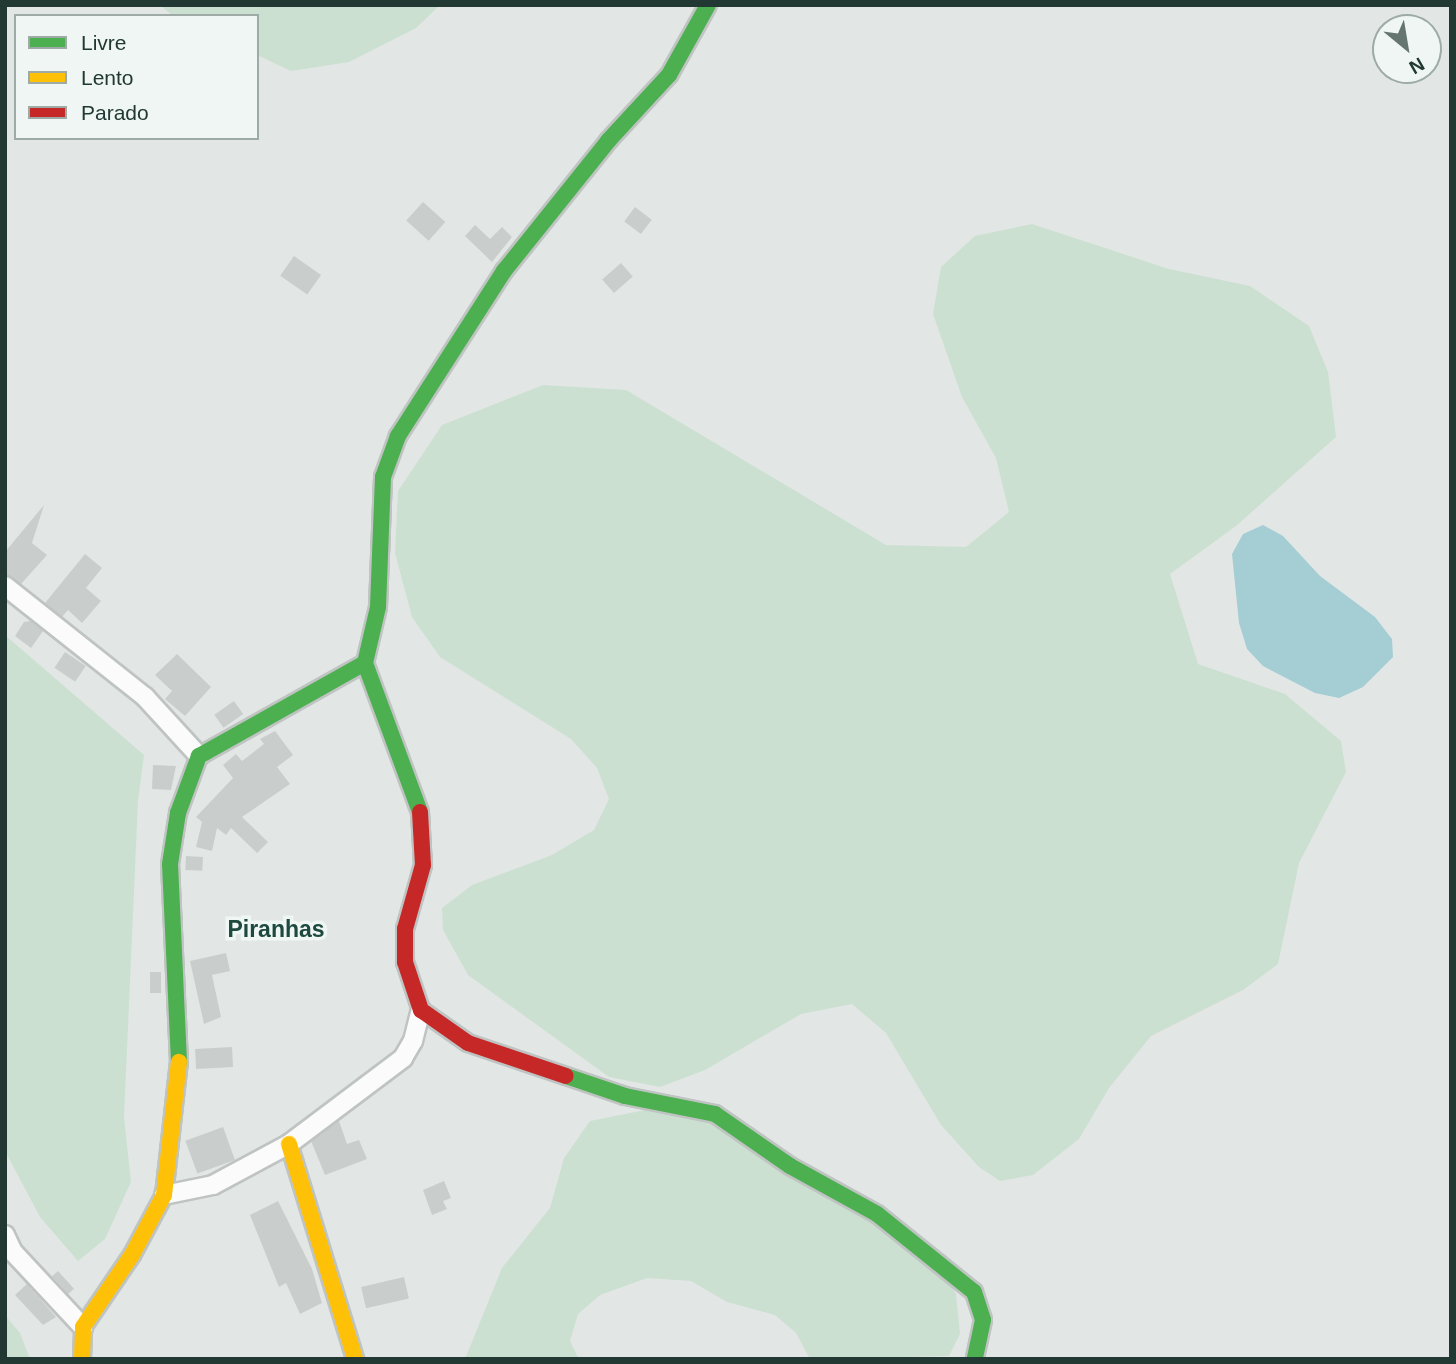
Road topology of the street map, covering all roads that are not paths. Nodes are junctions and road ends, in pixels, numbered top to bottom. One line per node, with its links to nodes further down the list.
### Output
1 (708, 5): 3 (street)
2 (5, 586): 4 (street)
3 (365, 663): 4 (street); 5 (street)
4 (199, 756): 7 (street)
5 (421, 1010): 6 (street); 12 (street)
6 (289, 1144): 7 (street); 11 (street)
7 (164, 1195): 9 (street)
8 (5, 1235): 9 (street)
9 (83, 1327): 10 (street)
10 (82, 1359)
11 (355, 1359)
12 (975, 1359)

